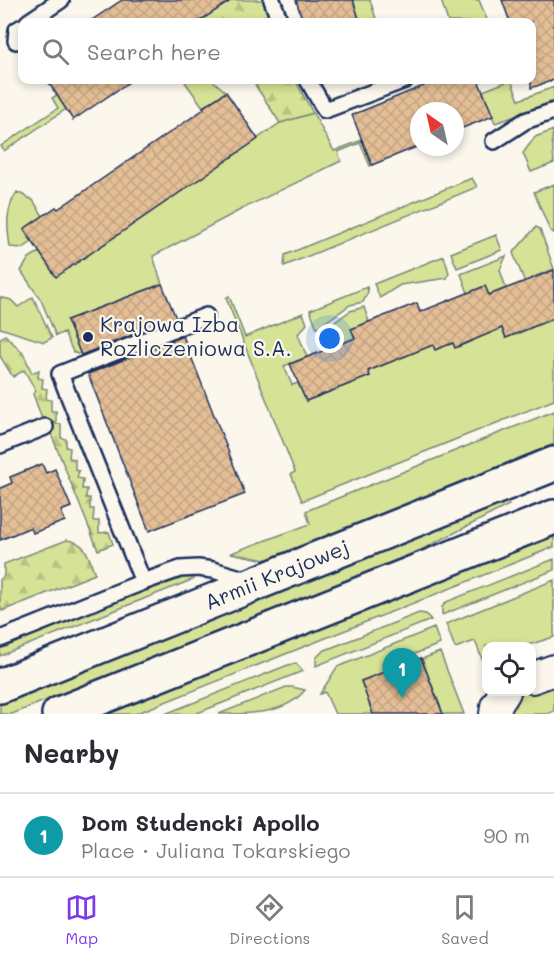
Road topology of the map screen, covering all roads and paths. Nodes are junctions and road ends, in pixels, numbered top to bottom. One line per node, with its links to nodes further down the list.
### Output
1 (61, 0): 3 (lane)
2 (272, 0): 4 (lane)
3 (34, 18)
4 (279, 18)
5 (310, 84): 6 (lane)
6 (394, 84)
7 (554, 111): 8 (lane)
8 (494, 141)
9 (206, 316): 14 (lane)
10 (45, 427): 11 (lane)
11 (0, 445)
12 (554, 464): 15 (main road, Armii Krajowej)
13 (554, 517): 21 (main road)
14 (143, 582): 15 (lane); 16 (lane)
15 (257, 583): 19 (main road, Armii Krajowej)
16 (0, 639)
17 (554, 670): 18 (street)
18 (536, 676)
19 (0, 686)
20 (502, 696): 22 (street)
21 (59, 714)
22 (495, 714)

